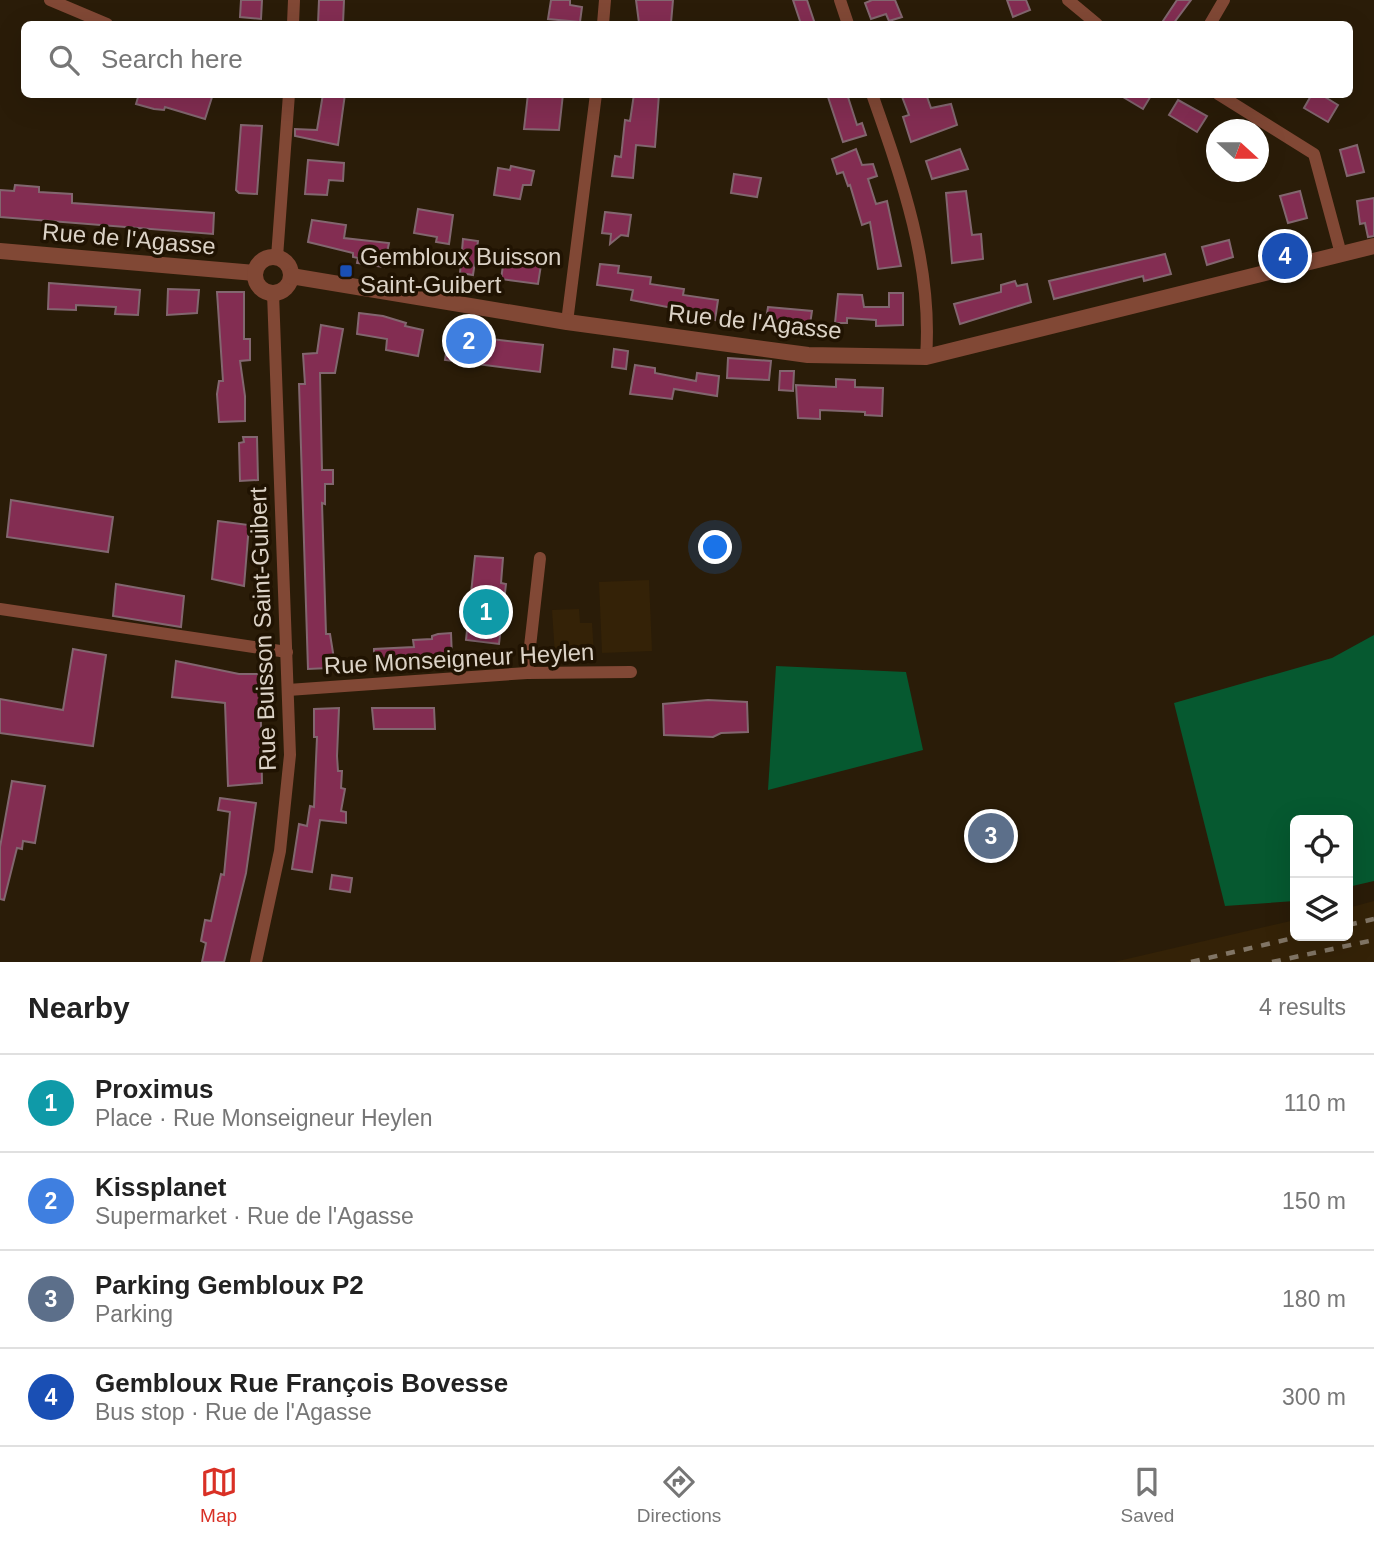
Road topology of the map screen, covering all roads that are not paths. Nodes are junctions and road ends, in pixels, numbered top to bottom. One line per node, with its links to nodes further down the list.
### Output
1 (50, 0): 7 (street)
2 (294, 0): 8 (street)
3 (605, 0): 9 (street)
4 (840, 0): 10 (street)
5 (1068, 0): 11 (street)
6 (1224, 0): 12 (street)
7 (100, 21)
8 (293, 21)
9 (603, 21)
10 (847, 21)
11 (1093, 21)
12 (1212, 21)
13 (289, 98): 20 (street)
14 (595, 98): 24 (street)
15 (873, 98): 25 (street)
16 (1224, 98): 19 (street)
17 (1374, 246): 19 (street, Rue de l'Agasse)
18 (0, 251): 21 (street, Rue de l'Agasse)
19 (1341, 254): 25 (street, Rue de l'Agasse)
20 (277, 257): 21 (street); 22 (street)
21 (255, 272): 23 (street)
22 (291, 276): 23 (street); 24 (street, Rue de l'Agasse)
23 (273, 293): 28 (street, Rue Buisson Saint-Guibert)
24 (567, 322): 25 (street, Rue de l'Agasse)
25 (926, 357)
26 (540, 558): 30 (street)
27 (0, 609): 28 (street)
28 (287, 652): 31 (street, Rue Buisson Saint-Guibert)
29 (631, 671): 30 (street, Rue Monseigneur Heylen)
30 (527, 673): 31 (street, Rue Monseigneur Heylen)
31 (288, 690): 32 (street, Rue Buisson Saint-Guibert)
32 (256, 962)

